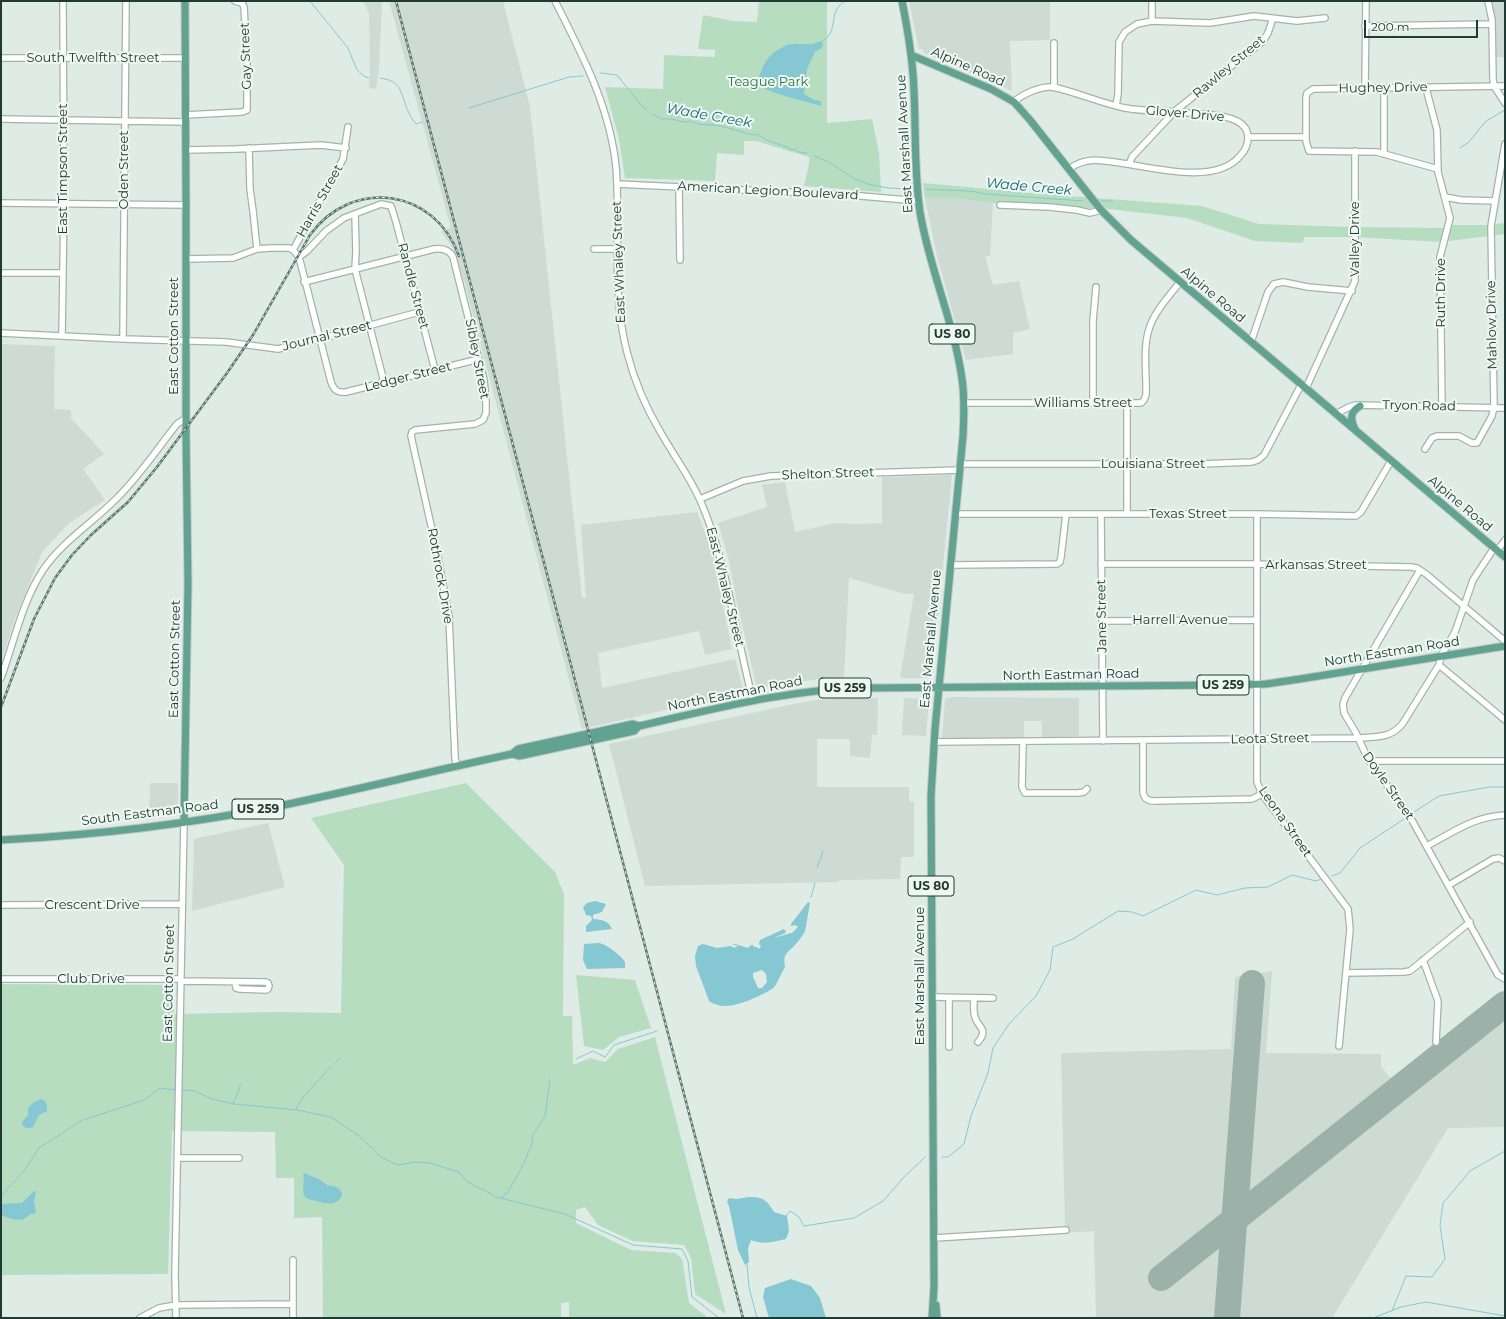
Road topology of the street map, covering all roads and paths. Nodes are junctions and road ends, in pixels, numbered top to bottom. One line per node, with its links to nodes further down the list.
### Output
1 (63, 1): 18 (street, East Timpson Street)
2 (126, 1): 20 (street, Oden Street)
3 (185, 1): 19 (main road, East Cotton Street)
4 (235, 1): 31 (street, Gay Street)
5 (555, 1): 47 (street, East Whaley Street)
6 (902, 1): 16 (main road, East Marshall Avenue / US 80)
7 (1152, 1): 12 (street)
8 (1366, 1): 14 (street)
9 (1488, 1): 13 (street)
10 (1273, 18): 11 (street); 12 (street); 30 (street, Rawley Street)
11 (1325, 18)
12 (1152, 20): 29 (street)
13 (1492, 24): 14 (street); 21 (street)
14 (1365, 26): 24 (street)
15 (1054, 44): 23 (street)
16 (911, 56): 27 (main road, Alpine Road); 50 (main road, East Marshall Avenue / US 80)
17 (1, 58): 18 (street, South Twelfth Street)
18 (63, 58): 20 (street, South Twelfth Street); 34 (street, East Timpson Street)
19 (186, 58): 20 (street, South Twelfth Street); 31 (main road, East Cotton Street)
20 (125, 59): 33 (street, Oden Street)
21 (1494, 86): 22 (street, Hughey Drive); 26 (street, Hughey Drive); 28 (street)
22 (1505, 86)
23 (1054, 88): 27 (street, Glover Drive); 29 (street, Glover Drive)
24 (1365, 88): 25 (street, Hughey Drive); 37 (street, Hughey Drive)
25 (1384, 88): 26 (street, Hughey Drive); 43 (street)
26 (1426, 88): 46 (street, Ruth Drive)
27 (1014, 102): 45 (main road, Alpine Road)
28 (1505, 103)
29 (1116, 106): 30 (street, Glover Drive)
30 (1175, 111): 36 (street, Glover Drive); 44 (street, Rawley Street)
31 (186, 118): 33 (street); 41 (main road, East Cotton Street)
32 (1, 119): 34 (street)
33 (125, 120): 34 (street); 54 (street, Oden Street)
34 (63, 121): 53 (street, East Timpson Street)
35 (348, 127): 40 (street, Harris Street)
36 (1248, 137): 37 (street); 44 (street)
37 (1306, 137): 42 (street)
38 (1505, 144): 51 (street, Mahlow Drive)
39 (249, 148): 40 (street); 41 (street); 59 (street)
40 (346, 148): 62 (street, Harris Street)
41 (186, 150): 55 (main road, East Cotton Street)
42 (1355, 151): 43 (street); 73 (street, Valley Drive)
43 (1384, 154): 46 (street)
44 (1129, 164): 45 (street)
45 (1069, 169): 57 (main road, Alpine Road)
46 (1438, 169): 49 (street, Ruth Drive)
47 (617, 184): 48 (street, American Legion Boulevard); 61 (street, East Whaley Street)
48 (679, 187): 50 (street, American Legion Boulevard); 66 (street)
49 (1445, 197): 51 (street); 90 (street, Ruth Drive)
50 (918, 200): 87 (main road, East Marshall Avenue / US 80)
51 (1495, 201): 91 (street, Mahlow Drive)
52 (1, 203): 53 (street)
53 (64, 204): 54 (street); 69 (street, East Timpson Street)
54 (124, 204): 55 (street); 78 (street, Oden Street)
55 (186, 205): 65 (main road, East Cotton Street)
56 (1000, 205): 57 (street)
57 (1101, 210): 71 (main road, Alpine Road)
58 (355, 214): 63 (street, Randle Street); 64 (street); 67 (street)
59 (257, 249): 62 (street); 65 (street)
60 (594, 249): 61 (street)
61 (617, 249): 101 (street, East Whaley Street)
62 (293, 250): 64 (street)
63 (405, 256): 67 (street); 74 (street, Randle Street); 82 (street, Sibley Street)
64 (299, 257): 70 (street)
65 (186, 259): 80 (main road, East Cotton Street)
66 (680, 260)
67 (355, 269): 70 (street); 75 (street)
68 (1, 273): 69 (street)
69 (63, 273): 77 (street, East Timpson Street)
70 (304, 282): 79 (street)
71 (1180, 282): 81 (main road, Alpine Road); 88 (street, Williams Street)
72 (1096, 286): 86 (street)
73 (1352, 291): 81 (street); 85 (street, Valley Drive)
74 (419, 312): 75 (street, Journal Street); 83 (street, Randle Street)
75 (370, 326): 79 (street, Journal Street); 84 (street)
76 (1, 333): 77 (street, Journal Street)
77 (62, 336): 78 (street, Journal Street)
78 (123, 339): 80 (street, Journal Street)
79 (320, 340): 80 (street, Journal Street); 84 (street, Ledger Street)
80 (186, 341): 94 (main road, East Cotton Street)
81 (1251, 342): 85 (main road, Alpine Road)
82 (479, 360): 83 (street, Ledger Street); 96 (street, Sibley Street)
83 (435, 370): 84 (street, Ledger Street)
84 (384, 382)
85 (1303, 387): 93 (main road, Alpine Road); 99 (street, Louisiana Street)
86 (1093, 402): 87 (street, Williams Street); 88 (street, Williams Street)
87 (964, 403): 100 (main road, East Marshall Avenue / US 80)
88 (1127, 403): 99 (street)
89 (1360, 406): 90 (street, Tryon Road); 93 (street, Tryon Road); 95 (main road)
90 (1442, 406): 91 (street, Tryon Road)
91 (1494, 408): 92 (street, Tryon Road); 97 (street, Mahlow Drive)
92 (1505, 408)
93 (1336, 414): 95 (main road, Alpine Road)
94 (186, 418): 122 (street); 141 (main road, East Cotton Street)
95 (1356, 431): 98 (main road, Alpine Road)
96 (411, 436): 137 (street, Rothrock Drive)
97 (1425, 449)
98 (1391, 461): 106 (street, Texas Street); 108 (main road, Alpine Road)
99 (1127, 464): 100 (street, Louisiana Street); 105 (street)
100 (960, 467): 101 (street, Shelton Street); 102 (main road, East Marshall Avenue / US 80)
101 (700, 499): 126 (street, East Whaley Street)
102 (955, 514): 103 (street, Texas Street); 112 (main road, East Marshall Avenue / US 80)
103 (1066, 514): 104 (street, Texas Street); 112 (street)
104 (1100, 514): 105 (street, Texas Street); 110 (street, Jane Street)
105 (1127, 514): 106 (street, Texas Street)
106 (1257, 514): 111 (street, Leona Street)
107 (1505, 540): 108 (street, Leota Street)
108 (1496, 549): 109 (main road, Alpine Road); 114 (street, Leota Street)
109 (1505, 557)
110 (1101, 564): 111 (street, Arkansas Street); 116 (street, Jane Street)
111 (1257, 564): 113 (street, Arkansas Street); 115 (street, Leona Street)
112 (950, 565): 125 (main road, East Marshall Avenue / US 80)
113 (1420, 570): 114 (street, Arkansas Street); 121 (street, Doyle Street)
114 (1464, 607): 117 (street, Arkansas Street); 119 (street, Leota Street)
115 (1257, 620): 116 (street, Harrell Avenue); 123 (street, Leona Street)
116 (1102, 621): 124 (street, Jane Street)
117 (1505, 641)
118 (1505, 646): 119 (main road, North Eastman Road / US 259)
119 (1441, 656): 120 (street, Leota Street); 121 (main road, North Eastman Road / US 259)
120 (1439, 665): 127 (street); 129 (street, Leota Street)
121 (1362, 669): 123 (main road, North Eastman Road / US 259); 129 (street, Doyle Street)
122 (1, 678)
123 (1257, 684): 124 (main road, North Eastman Road / US 259); 130 (street, Leona Street)
124 (1102, 686): 125 (main road, North Eastman Road / US 259); 131 (street, Jane Street)
125 (939, 688): 126 (main road, North Eastman Road / US 259); 133 (main road, East Marshall Avenue / US 80)
126 (752, 701): 128 (main road, North Eastman Road / US 259)
127 (1505, 720)
128 (590, 737): 137 (main road, South Eastman Road / US 259)
129 (1358, 738): 130 (street, Leota Street); 135 (street, Doyle Street)
130 (1256, 739): 132 (street, Leota Street); 139 (street, Leona Street)
131 (1103, 741): 132 (street, Leota Street); 134 (street, Leota Street)
132 (1143, 741): 139 (street)
133 (934, 742): 134 (street, Leota Street); 155 (main road, East Marshall Avenue / US 80)
134 (1023, 742): 138 (street)
135 (1369, 761): 136 (street); 143 (street, Doyle Street)
136 (1505, 762)
137 (457, 767): 141 (main road, South Eastman Road / US 259)
138 (1088, 789)
139 (1262, 794): 150 (street, Leona Street)
140 (1505, 815): 143 (street)
141 (184, 822): 142 (main road, South Eastman Road / US 259); 146 (street, East Cotton Street)
142 (1, 840)
143 (1427, 846): 145 (street, Doyle Street)
144 (1505, 861): 145 (street)
145 (1449, 885): 148 (street, Doyle Street)
146 (182, 904): 147 (street, Crescent Drive); 153 (street, East Cotton Street)
147 (1, 905)
148 (1470, 922): 149 (street); 151 (street, Doyle Street)
149 (1423, 960): 150 (street); 160 (street)
150 (1346, 973): 161 (street, Leona Street)
151 (1505, 978)
152 (1, 979): 153 (street, Club Drive)
153 (181, 980): 154 (street, Club Drive); 163 (street, East Cotton Street)
154 (235, 982): 154 (street, Club Drive)
155 (932, 997): 156 (street); 166 (main road, East Marshall Avenue / US 80)
156 (949, 998): 157 (street); 162 (street)
157 (974, 998): 158 (street); 159 (street)
158 (994, 998)
159 (978, 1042)
160 (1436, 1042)
161 (1339, 1046)
162 (949, 1047)
163 (178, 1158): 164 (street); 170 (street, East Cotton Street)
164 (239, 1158)
165 (1066, 1230): 166 (street)
166 (934, 1238): 168 (main road, East Marshall Avenue / US 80)
167 (293, 1260): 169 (street)
168 (934, 1287): 174 (main road, East Marshall Avenue / US 80); 175 (main road, East Marshall Avenue / US 80)
169 (293, 1304): 170 (street); 173 (street)
170 (176, 1306): 171 (street); 172 (street, East Cotton Street)
171 (140, 1318)
172 (176, 1318)
173 (294, 1318)
174 (932, 1318)
175 (938, 1318)

